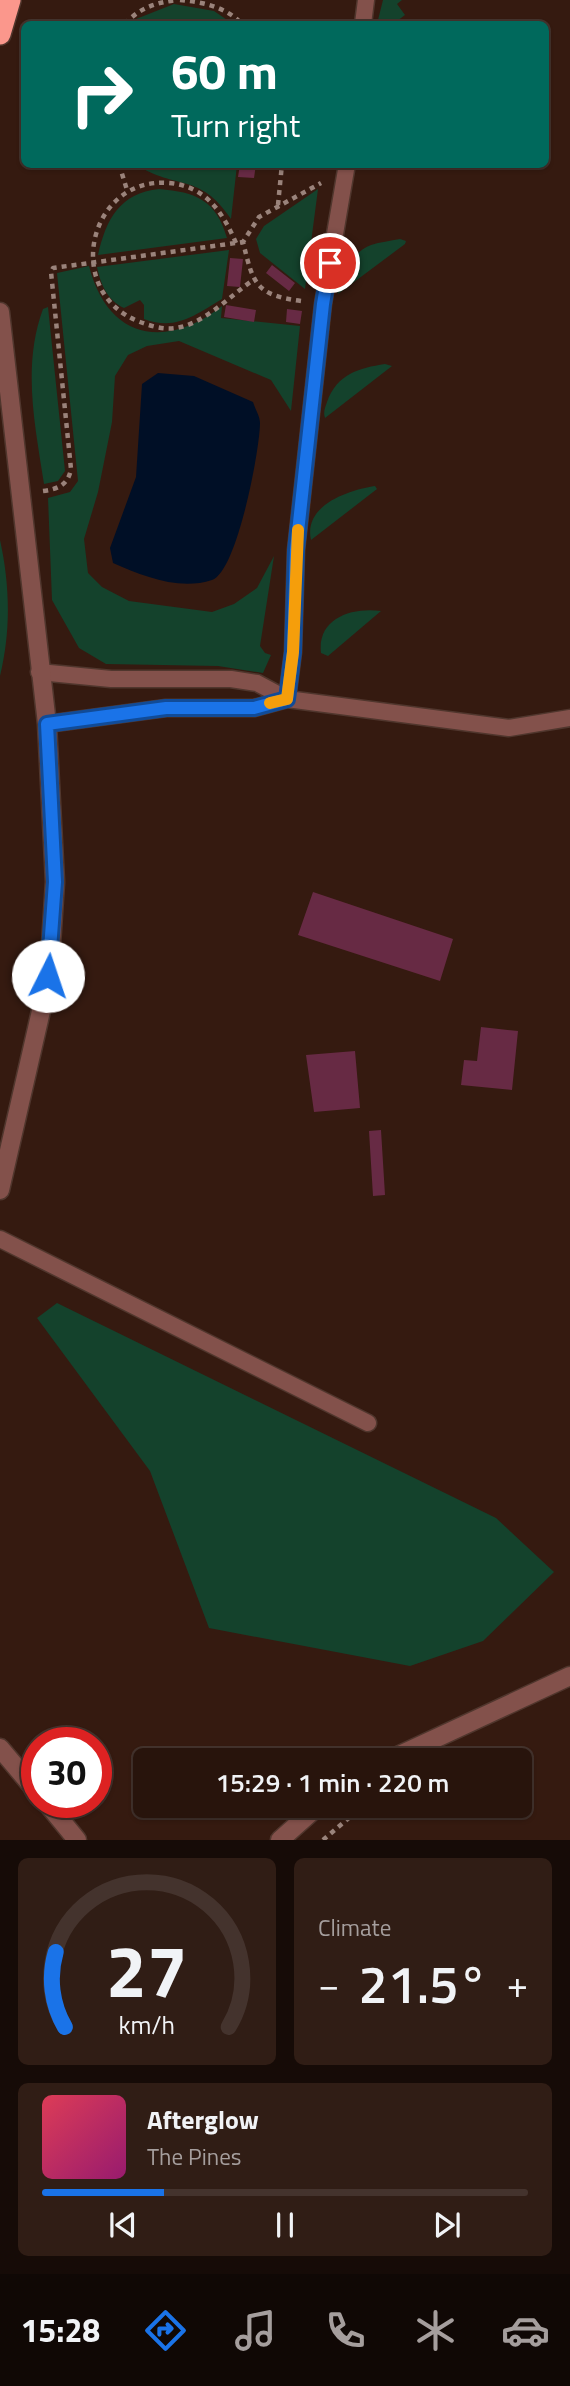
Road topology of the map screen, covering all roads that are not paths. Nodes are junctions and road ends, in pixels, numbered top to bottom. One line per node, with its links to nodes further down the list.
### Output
1 (10, 0): 4 (highway)
2 (366, 0): 3 (lane)
3 (363, 21)
4 (0, 34)
5 (346, 168): 9 (lane)
6 (0, 312): 7 (street)
7 (4, 392): 8 (street)
8 (39, 673): 9 (lane); 11 (street)
9 (287, 699): 10 (lane); 11 (lane)
10 (570, 718)
11 (47, 724): 12 (street)
12 (0, 1190)
13 (0, 1239): 14 (lane)
14 (368, 1423)
15 (570, 1676): 17 (street)
16 (0, 1748): 18 (street)
17 (415, 1748)
18 (21, 1773)
19 (59, 1818): 21 (street)
20 (304, 1818): 22 (street)
21 (77, 1840)
22 (280, 1840)

